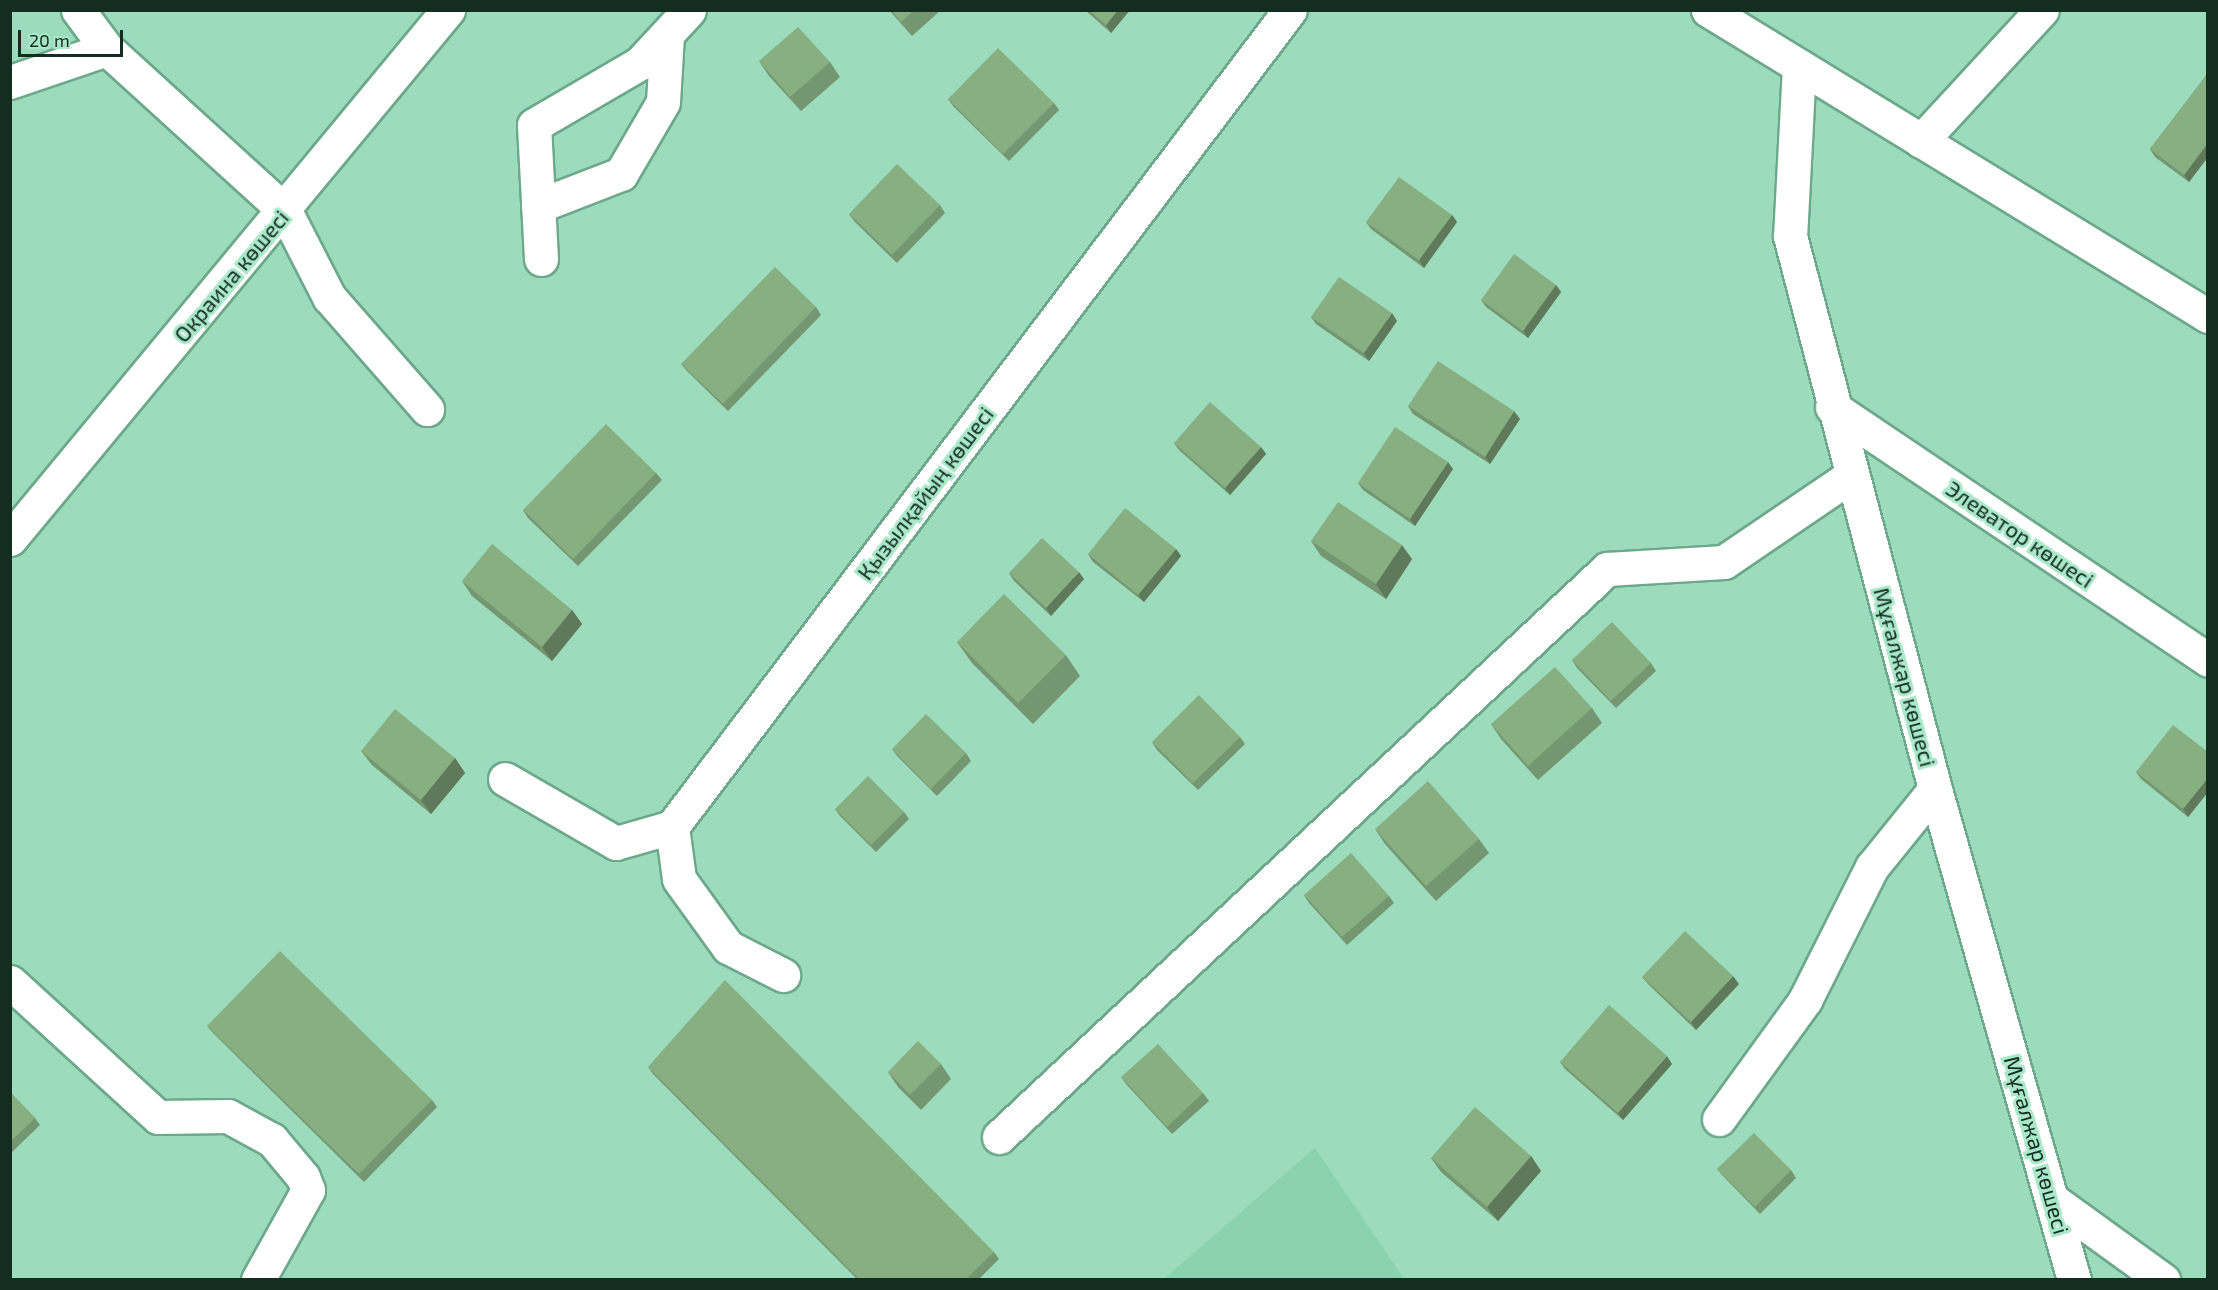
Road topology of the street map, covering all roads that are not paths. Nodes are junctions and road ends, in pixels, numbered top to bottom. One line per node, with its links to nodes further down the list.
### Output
1 (78, 10): 8 (street)
2 (448, 10): 13 (street, Окраина көшесі)
3 (689, 10): 7 (street)
4 (1290, 10): 23 (street, Қызылқайың көшесі)
5 (1708, 10): 9 (street)
6 (2042, 10): 11 (street)
7 (667, 35): 12 (street); 12 (street)
8 (107, 49): 10 (street); 13 (street)
9 (1799, 66): 11 (street); 16 (street, Мұғалжар көшесі)
10 (10, 82)
11 (1920, 141): 15 (street)
12 (538, 206): 14 (street)
13 (285, 212): 17 (street); 19 (street, Окраина көшесі)
14 (541, 259)
15 (2208, 316)
16 (1832, 407): 18 (street, Мұғалжар көшесі); 20 (street, Элеватор көшесі)
17 (427, 409)
18 (1852, 475): 22 (street, Мұғалжар көшесі); 27 (street)
19 (10, 539)
20 (2208, 660)
21 (505, 779): 23 (street)
22 (1935, 789): 26 (street); 28 (street, Мұғалжар көшесі)
23 (672, 828): 24 (street)
24 (783, 975)
25 (10, 982): 29 (street)
26 (1719, 1119)
27 (999, 1137)
28 (2054, 1201): 30 (street, Мұғалжар көшесі); 31 (street)
29 (258, 1280)
30 (2074, 1280)
31 (2163, 1280)

